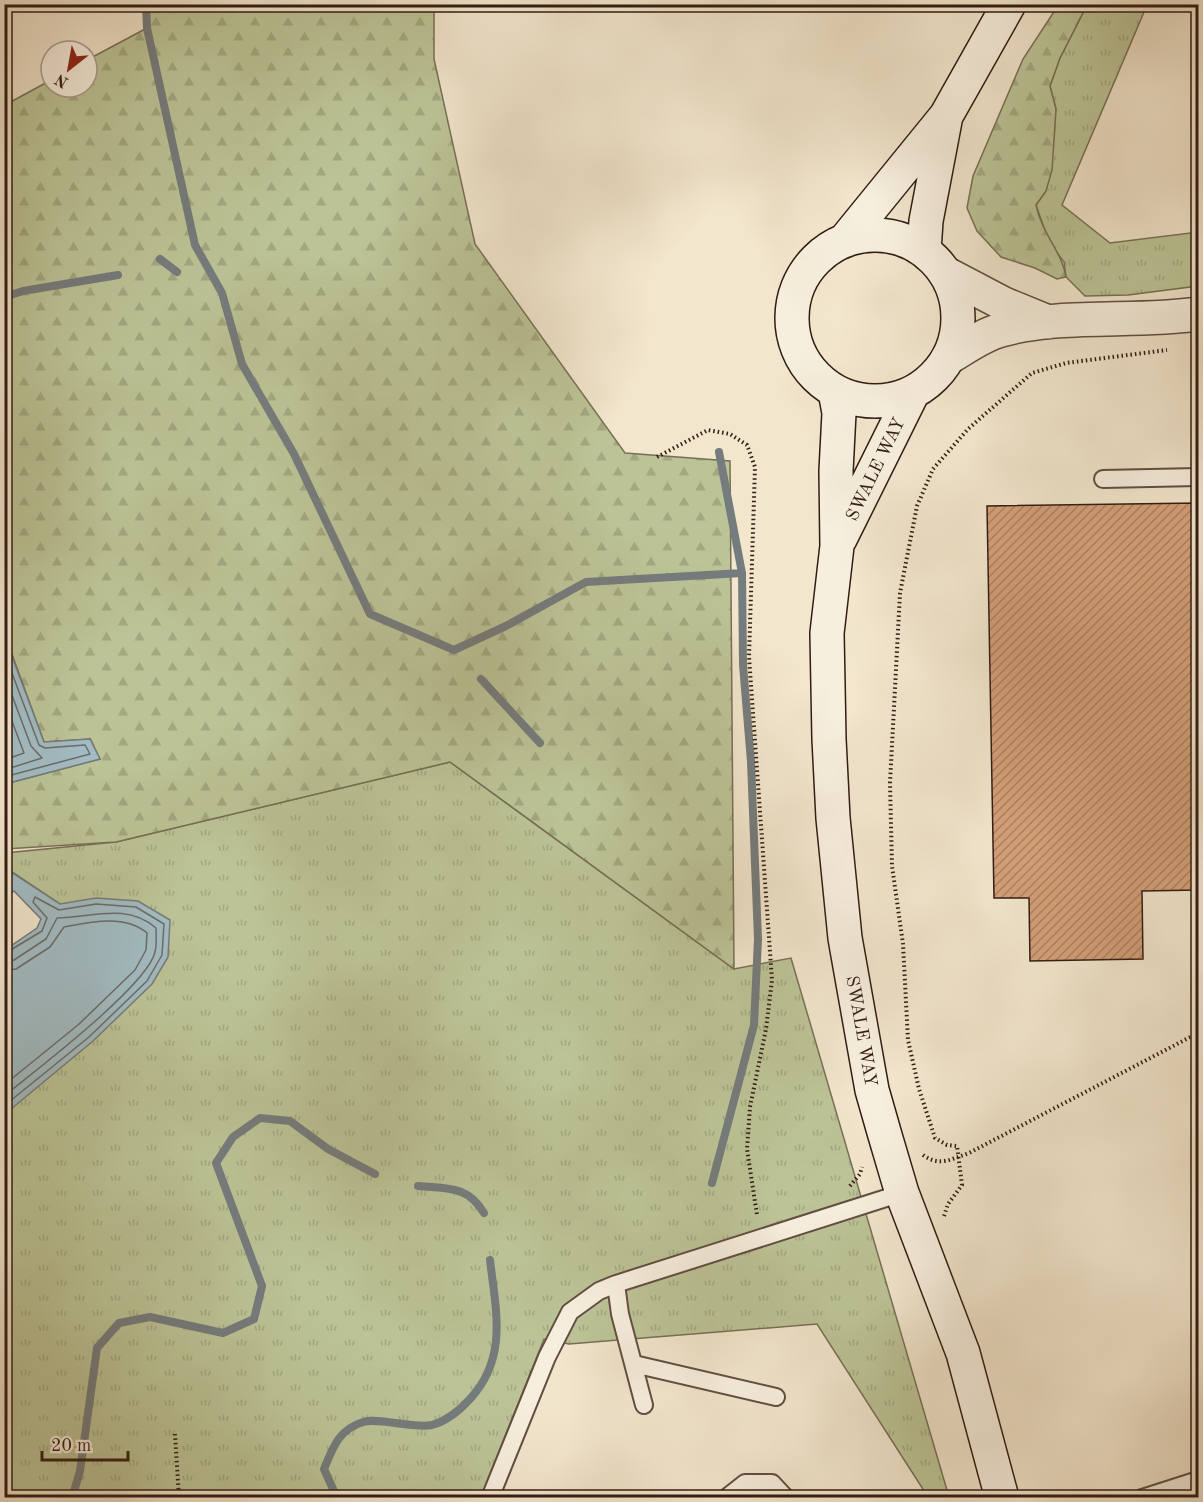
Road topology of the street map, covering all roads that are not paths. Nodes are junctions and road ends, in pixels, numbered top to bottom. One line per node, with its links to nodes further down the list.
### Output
1 (1010, 4): 2 (street)
2 (946, 116): 3 (street); 4 (street)
3 (846, 239): 4 (street); 8 (street)
4 (935, 262): 6 (street); 7 (street)
5 (1198, 314): 6 (street)
6 (1049, 323): 7 (street)
7 (948, 358): 9 (street)
8 (835, 391): 9 (street); 12 (street, SWALE WAY)
9 (913, 392): 12 (street, SWALE WAY)
10 (1198, 477): 11 (lane)
11 (1103, 478)
12 (837, 546): 13 (street, SWALE WAY)
13 (902, 1193): 14 (lane); 22 (street, SWALE WAY)
14 (616, 1284): 15 (lane); 19 (lane)
15 (634, 1364): 16 (lane); 17 (lane)
16 (776, 1397)
17 (644, 1406)
18 (1198, 1480): 23 (lane)
19 (490, 1497)
20 (726, 1497): 21 (lane)
21 (786, 1497)
22 (1002, 1497)
23 (1142, 1497)

